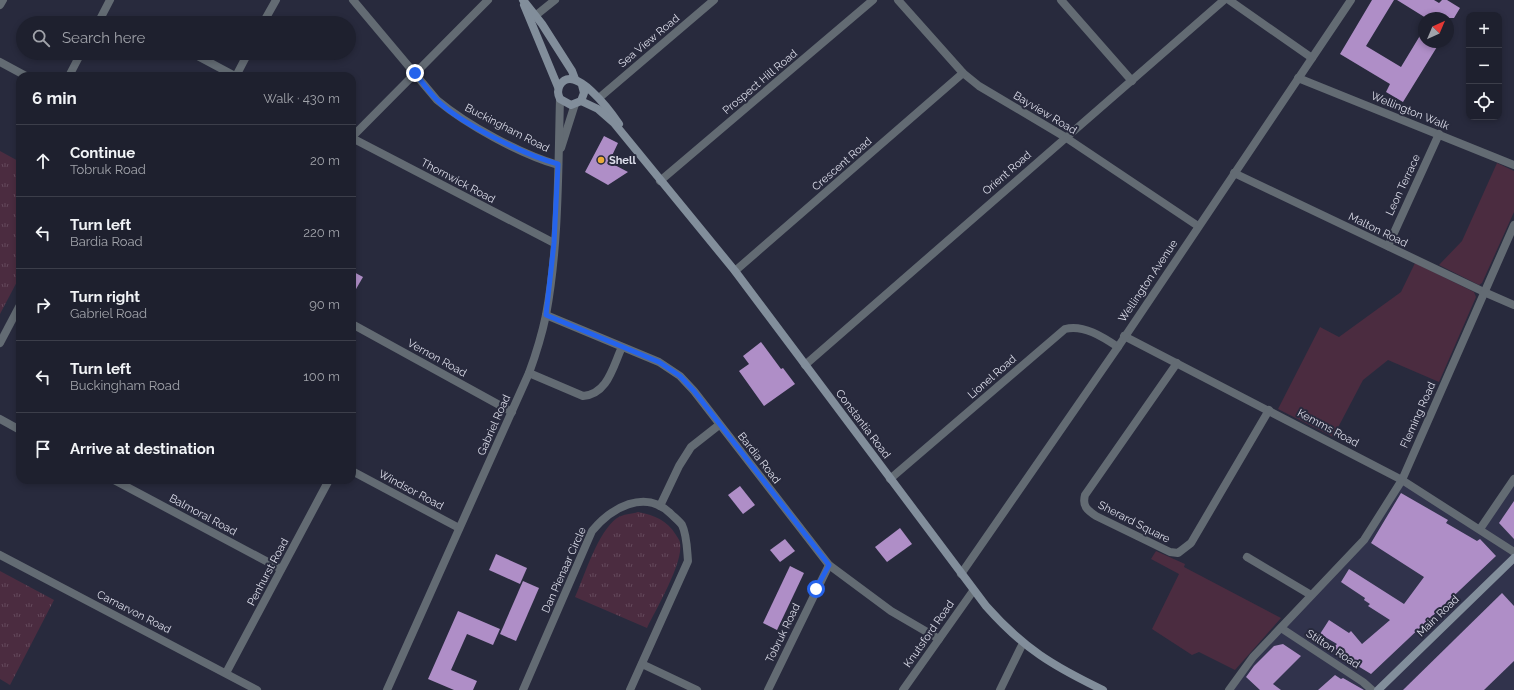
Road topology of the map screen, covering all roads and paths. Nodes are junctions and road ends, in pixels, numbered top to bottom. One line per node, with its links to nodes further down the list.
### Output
1 (2, 0): 15 (street)
2 (110, 0): 16 (street)
3 (276, 0): 17 (street)
4 (353, 0): 28 (street, Buckingham Road)
5 (488, 0): 28 (street)
6 (523, 0): 18 (main road); 34 (main road)
7 (555, 0): 18 (street)
8 (714, 0): 35 (street, Sea View Road)
9 (873, 0): 47 (street, Prospect Hill Road)
10 (898, 0): 29 (street, Bayview Road)
11 (1061, 0): 32 (street)
12 (1224, 0): 32 (street, Orient Road)
13 (1228, 0): 19 (street)
14 (1351, 0): 19 (street, Wellington Avenue)
15 (0, 5)
16 (102, 16)
17 (267, 16)
18 (535, 16): 31 (main road)
19 (1312, 58): 30 (street, Wellington Avenue)
20 (77, 60): 25 (street)
21 (205, 60): 26 (street)
22 (244, 60): 27 (street)
23 (0, 62): 24 (street)
24 (19, 72)
25 (71, 72)
26 (228, 72)
27 (238, 72)
28 (415, 73): 38 (street); 44 (street, Buckingham Road)
29 (962, 73): 40 (street, Bayview Road); 52 (street, Crescent Road)
30 (1298, 78): 39 (street, Wellington Walk); 46 (street, Wellington Avenue)
31 (575, 79): 33 (main road); 34 (main road)
32 (1132, 81): 40 (street, Orient Road)
33 (582, 85): 35 (main road, Constantia Road); 37 (main road)
34 (558, 87): 36 (main road)
35 (599, 98): 42 (main road, Constantia Road)
36 (560, 99): 37 (main road); 43 (street, Gabriel Road)
37 (578, 102): 42 (main road, Constantia Road); 43 (street, Gabriel Road)
38 (356, 133)
39 (1439, 134): 45 (street, Wellington Walk); 51 (street, Leon Terrace)
40 (1065, 137): 49 (street, Bayview Road); 63 (street, Orient Road)
41 (356, 139): 50 (street, Thornwick Road)
42 (631, 143): 47 (main road, Constantia Road)
43 (559, 152): 44 (street, Gabriel Road)
44 (558, 164): 50 (street, Gabriel Road)
45 (1514, 165)
46 (1234, 172): 49 (street, Wellington Avenue); 51 (street, Malton Road)
47 (660, 181): 52 (main road, Constantia Road)
48 (1514, 225): 53 (street, Fleming Road)
49 (1198, 226): 58 (street, Wellington Avenue)
50 (554, 243): 56 (street, Gabriel Road)
51 (1388, 246): 53 (street, Malton Road)
52 (735, 271): 63 (main road, Constantia Road)
53 (1484, 292): 54 (street, Malton Road); 73 (street, Fleming Road)
54 (1514, 305)
55 (16, 313): 59 (street)
56 (546, 315): 61 (street, Bardia Road); 64 (street, Gabriel Road)
57 (356, 326): 66 (street, Vernon Road)
58 (1124, 336): 60 (street, Wellington Avenue); 62 (street, Kemms Road)
59 (0, 343)
60 (1118, 346): 71 (street, Lionel Road); 85 (street, Wellington Avenue)
61 (622, 347): 64 (street); 68 (street, Bardia Road)
62 (1177, 363): 65 (street, Kemms Road); 65 (street, Sherard Square)
63 (805, 365): 71 (main road, Constantia Road)
64 (529, 373): 66 (street, Gabriel Road)
65 (1269, 410): 73 (street, Kemms Road)
66 (512, 412): 77 (street, Gabriel Road)
67 (0, 420): 69 (street)
68 (719, 425): 76 (street); 83 (street, Bardia Road)
69 (16, 428)
70 (356, 473): 77 (street, Windsor Road)
71 (890, 479): 85 (main road, Constantia Road)
72 (1514, 479): 78 (street)
73 (1402, 480): 78 (street, Kemms Road); 87 (street, Fleming Road)
74 (122, 484): 84 (street, Balmoral Road)
75 (327, 484): 84 (street, Penhurst Road)
76 (660, 506): 91 (street); 95 (street, Dan Pienaar Circle)
77 (459, 528): 94 (street, Gabriel Road)
78 (1480, 529): 79 (street, Kemms Road)
79 (1514, 552)
80 (0, 555): 92 (street, Carnarvon Road)
81 (1247, 557): 87 (street)
82 (1514, 558): 104 (main road, Main Road)
83 (829, 565): 89 (street, Bardia Road); 98 (street, Tobruk Road)
84 (281, 569): 92 (street, Penhurst Road)
85 (961, 574): 86 (main road, Constantia Road)
86 (973, 591): 89 (street, Knutsford Road); 90 (main road, Constantia Road)
87 (1311, 595): 88 (street, Fleming Road)
88 (1281, 628): 102 (street, Fleming Road); 103 (street, Stilton Road)
89 (939, 639): 99 (street, Knutsford Road)
90 (1023, 643): 100 (street); 101 (main road, Constantia Road)
91 (642, 664): 96 (street); 97 (street)
92 (226, 674): 93 (street, Carnarvon Road)
93 (257, 690)
94 (387, 690)
95 (523, 690)
96 (630, 690)
97 (697, 690)
98 (768, 690)
99 (904, 690)
100 (1000, 690)
101 (1103, 690)
102 (1229, 690)
103 (1372, 690)
104 (1378, 690)

